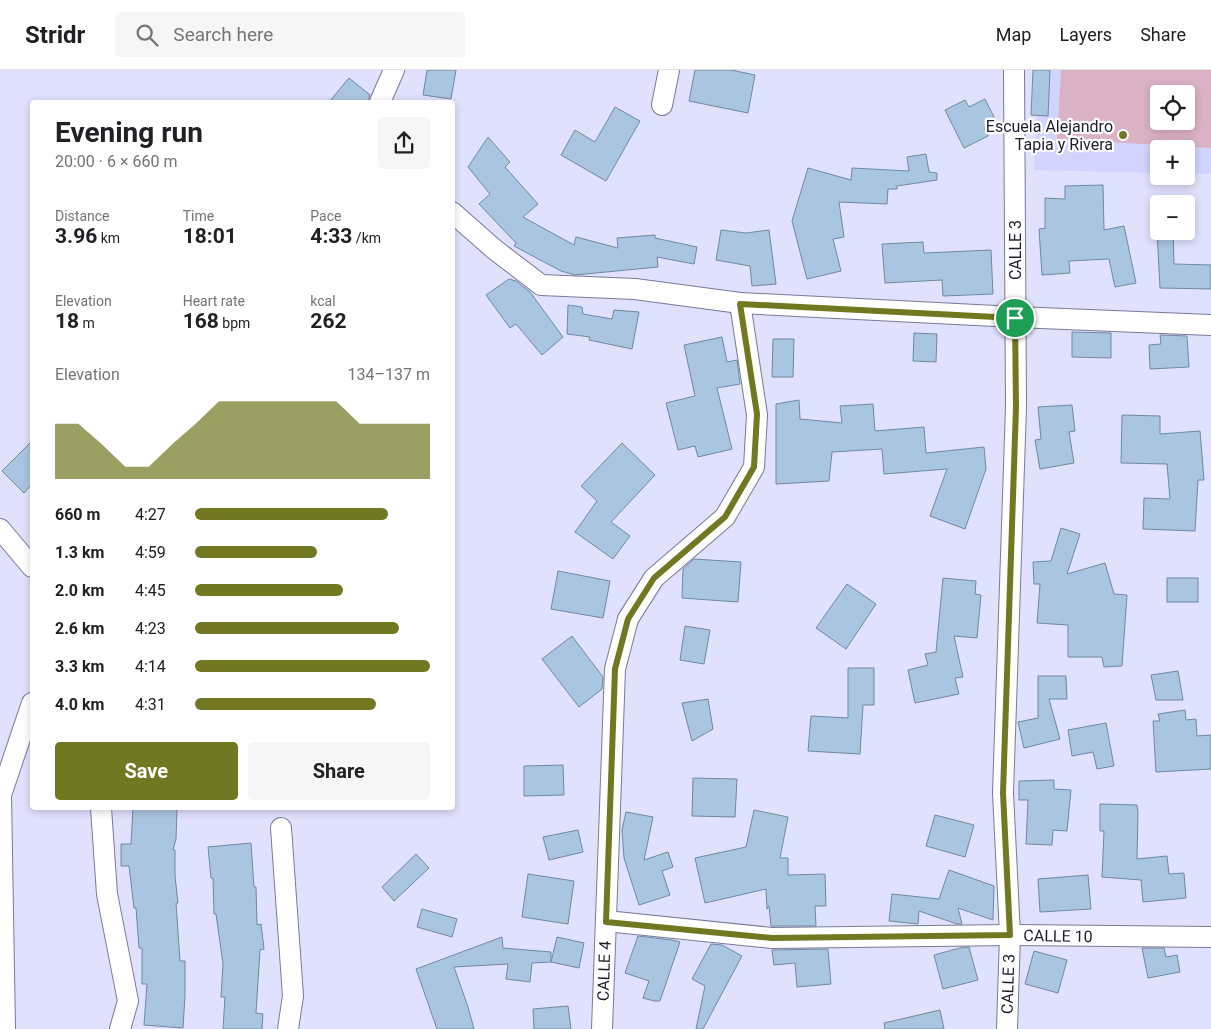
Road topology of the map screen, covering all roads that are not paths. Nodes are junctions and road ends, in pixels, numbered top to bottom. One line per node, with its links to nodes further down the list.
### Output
1 (394, 70): 4 (street)
2 (669, 70): 5 (street)
3 (1014, 70): 8 (street, CALLE 3)
4 (381, 100)
5 (662, 105)
6 (455, 215): 7 (street)
7 (740, 304): 8 (street); 15 (street, CALLE 4)
8 (1015, 318): 9 (street); 16 (street, CALLE 3)
9 (1211, 325)
10 (0, 529): 11 (street)
11 (30, 565)
12 (30, 709): 18 (street)
13 (101, 810): 19 (street)
14 (280, 828): 20 (street)
15 (606, 922): 16 (street, CALLE 10); 21 (street, CALLE 4)
16 (1010, 935): 17 (street, CALLE 10); 22 (street, CALLE 3)
17 (1211, 938)
18 (4, 1029)
19 (120, 1029)
20 (288, 1029)
21 (602, 1029)
22 (1007, 1029)

